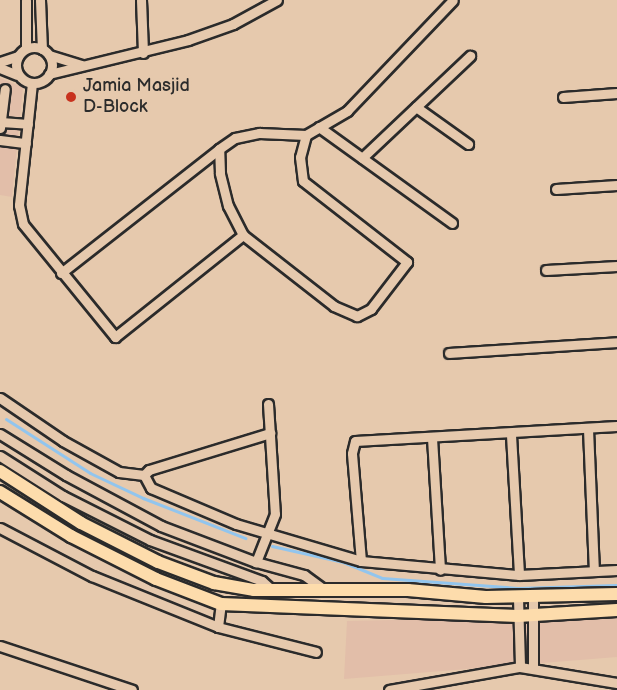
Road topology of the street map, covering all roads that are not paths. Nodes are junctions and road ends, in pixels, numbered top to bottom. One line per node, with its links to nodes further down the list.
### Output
1 (26, 0): 6 (street)
2 (40, 0): 7 (street)
3 (141, 0): 8 (street)
4 (277, 0): 8 (street)
5 (453, 0): 23 (street)
6 (26, 48): 7 (street); 9 (street)
7 (45, 52): 12 (street); 14 (street)
8 (143, 53): 12 (street)
9 (18, 56): 11 (street); 15 (street)
10 (470, 56): 20 (street)
11 (0, 62)
12 (81, 65): 14 (street)
13 (0, 68): 15 (street)
14 (50, 74): 16 (street)
15 (17, 75): 16 (street)
16 (32, 83): 22 (street)
17 (5, 89): 21 (street)
18 (617, 93): 19 (street)
19 (563, 97)
20 (416, 107): 28 (street); 30 (street)
21 (1, 123): 22 (street); 24 (street)
22 (28, 124): 27 (street)
23 (319, 127): 25 (street); 30 (street)
24 (0, 128)
25 (306, 135): 29 (street); 34 (street)
26 (0, 140): 27 (street)
27 (26, 143): 37 (street)
28 (468, 144)
29 (219, 149): 34 (street); 37 (street)
30 (362, 158): 33 (street)
31 (617, 186): 32 (street)
32 (556, 189)
33 (452, 223)
34 (243, 235): 37 (street)
35 (617, 266): 36 (street)
36 (546, 270)
37 (61, 273)
38 (617, 342): 39 (street)
39 (449, 353)
40 (0, 398): 51 (street)
41 (268, 404): 44 (street)
42 (617, 426): 43 (street)
43 (588, 429): 46 (street); 64 (street)
44 (270, 433): 51 (street); 57 (street)
45 (0, 434): 49 (street)
46 (510, 435): 47 (street); 65 (street)
47 (432, 438): 60 (street); 62 (street)
48 (0, 456): 52 (street)
49 (55, 468): 52 (street); 54 (street)
50 (0, 471): 66 (main road)
51 (144, 475): 57 (street)
52 (43, 484): 55 (street)
53 (0, 492): 71 (main road)
54 (128, 509): 55 (street); 58 (street)
55 (119, 525): 59 (street)
56 (0, 528): 75 (street)
57 (266, 535): 60 (street); 61 (street)
58 (203, 542): 59 (street); 61 (street)
59 (196, 560): 66 (street)
60 (361, 561): 62 (street)
61 (256, 562): 67 (street)
62 (440, 570): 65 (street)
63 (617, 570): 64 (street)
64 (594, 571): 65 (street)
65 (519, 575)
66 (273, 591): 67 (main road)
67 (326, 591): 69 (main road)
68 (617, 594): 70 (main road)
69 (518, 598): 70 (main road); 74 (street)
70 (533, 598): 73 (street)
71 (221, 604): 74 (main road); 75 (street)
72 (617, 610): 73 (main road)
73 (533, 615): 74 (main road); 79 (street)
74 (518, 616): 78 (street)
75 (218, 627): 77 (street)
76 (0, 646): 81 (street)
77 (316, 652)
78 (520, 667): 79 (street); 82 (street)
79 (533, 667): 80 (street)
80 (617, 683)
81 (132, 690)
82 (389, 690)

